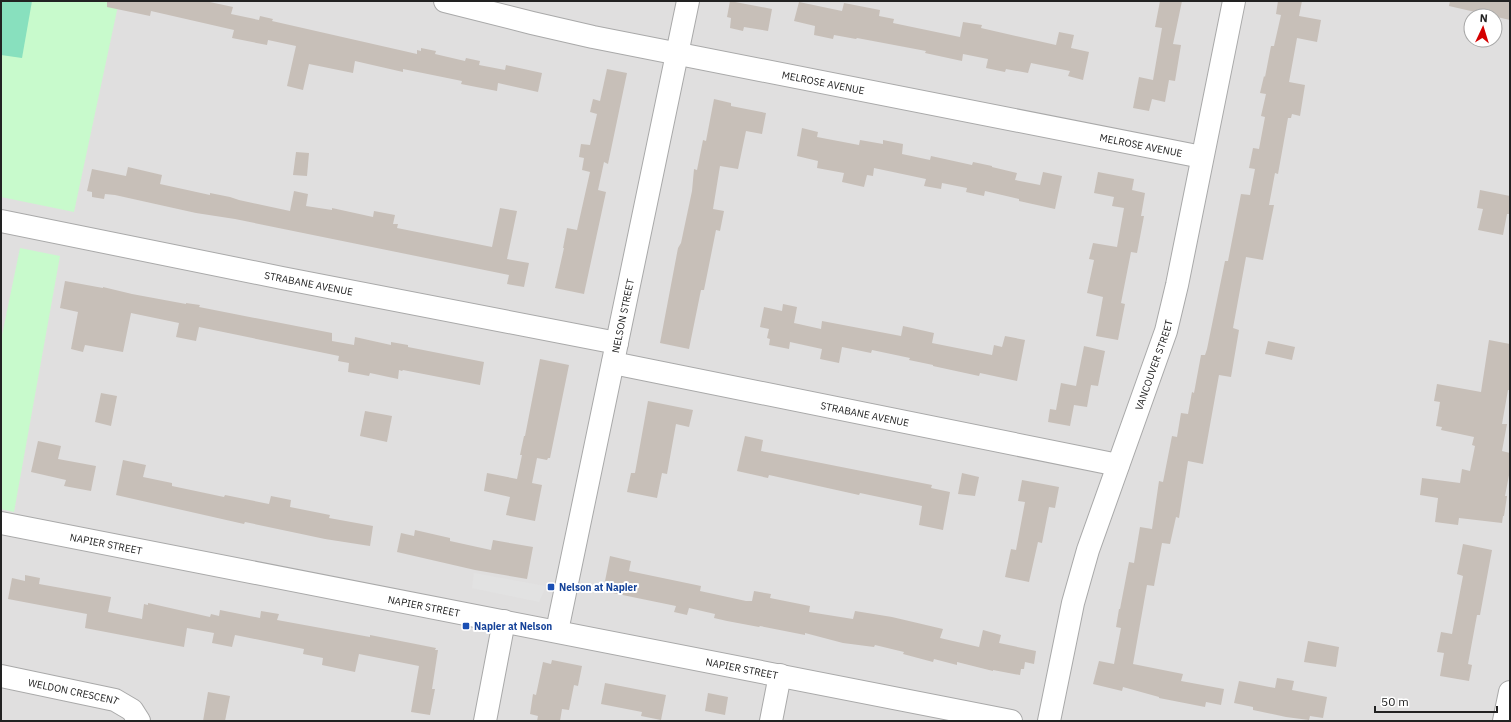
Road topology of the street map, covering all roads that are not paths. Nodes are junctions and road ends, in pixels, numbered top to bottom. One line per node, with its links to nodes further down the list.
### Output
1 (445, 1): 4 (street, MELROSE AVENUE)
2 (688, 1): 4 (street, NELSON STREET)
3 (1234, 1): 5 (street, VANCOUVER STREET)
4 (677, 55): 5 (street, MELROSE AVENUE); 7 (street, NELSON STREET)
5 (1202, 158): 8 (street, VANCOUVER STREET)
6 (1, 221): 7 (street, STRABANE AVENUE)
7 (615, 353): 8 (street, STRABANE AVENUE); 11 (street, NELSON STREET)
8 (1118, 465): 20 (street, VANCOUVER STREET)
9 (1, 523): 10 (street, NAPIER STREET)
10 (504, 621): 11 (street, NAPIER STREET); 17 (street)
11 (557, 631): 12 (street, NAPIER STREET)
12 (780, 675): 18 (street); 19 (street, NAPIER STREET)
13 (1, 676): 16 (street, WELDON CRESCENT)
14 (1510, 692): 15 (street)
15 (1507, 718)
16 (139, 721)
17 (484, 721)
18 (771, 721)
19 (1011, 721)
20 (1049, 721)

